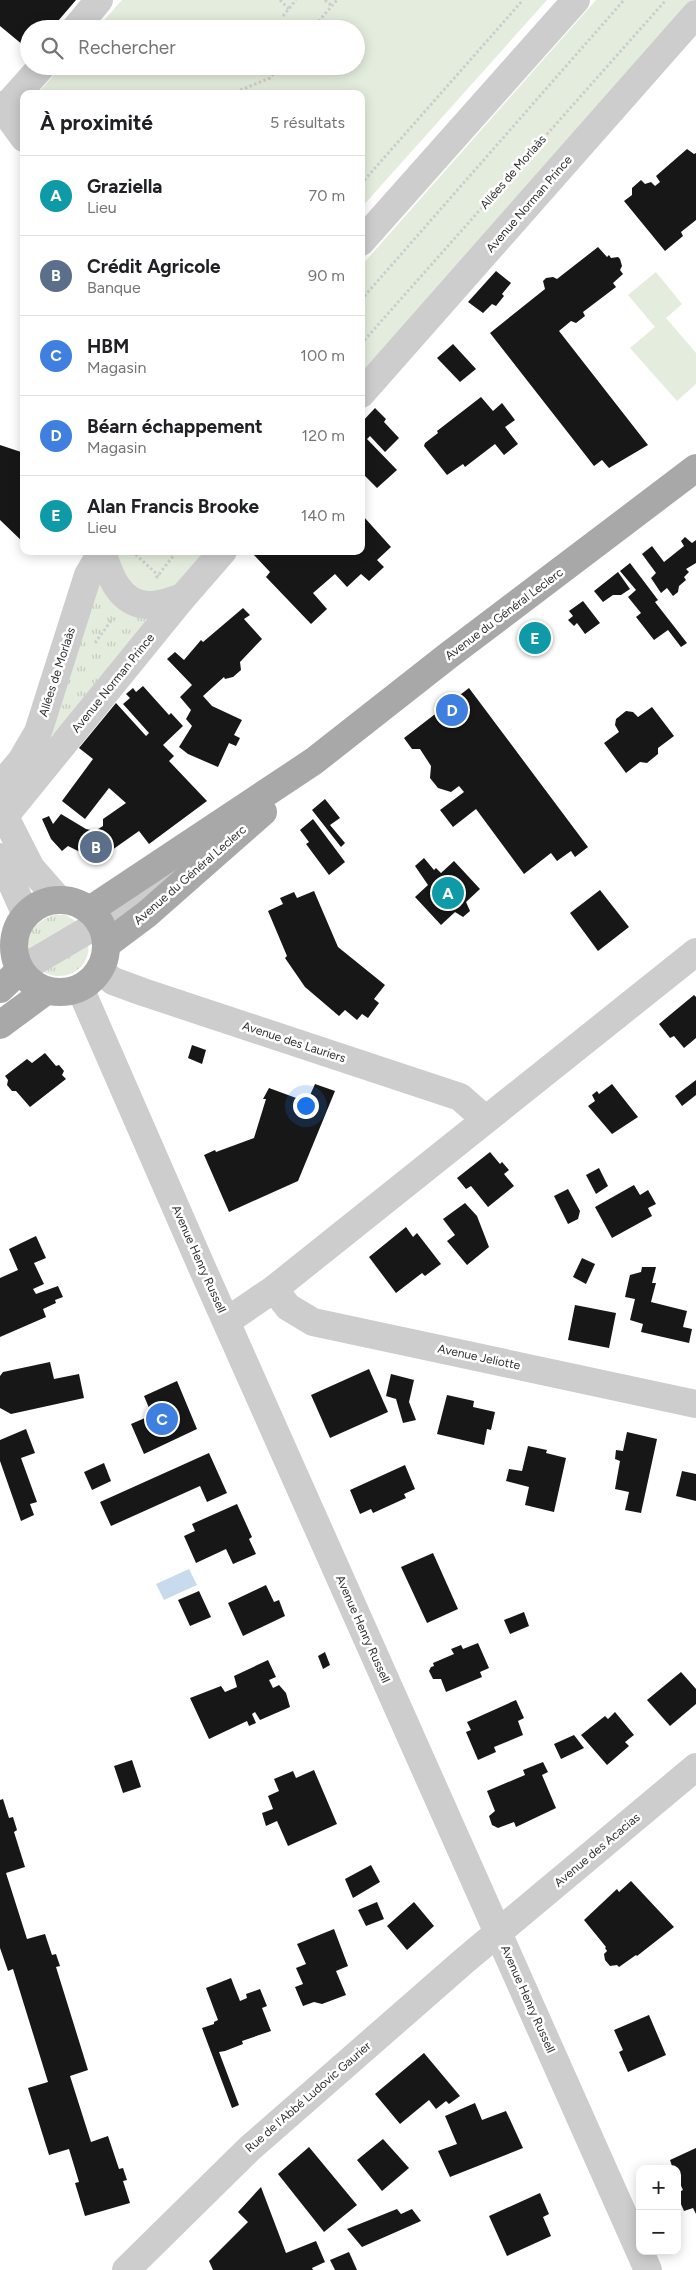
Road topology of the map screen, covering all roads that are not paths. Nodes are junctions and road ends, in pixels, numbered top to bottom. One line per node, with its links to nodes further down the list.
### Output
1 (99, 0): 4 (street)
2 (576, 0): 8 (street)
3 (696, 14): 9 (street, Avenue Norman Prince)
4 (82, 20)
5 (33, 75): 6 (street)
6 (2, 108): 7 (street)
7 (20, 133)
8 (365, 237)
9 (365, 389)
10 (696, 468): 15 (main road, Avenue du Général Leclerc)
11 (100, 555): 16 (street, Allées de Morlaàs)
12 (103, 555): 14 (street, Allées de Morlaàs)
13 (218, 555): 14 (street, Avenue Norman Prince)
14 (173, 588): 17 (street, Avenue Norman Prince)
15 (314, 762): 21 (main road, Avenue du Général Leclerc); 21 (main road, Avenue du Général Leclerc)
16 (0, 786)
17 (2, 815): 19 (street)
18 (0, 857): 20 (street)
19 (59, 900): 20 (main road); 21 (main road)
20 (26, 915): 23 (main road)
21 (99, 926): 23 (street); 24 (main road)
22 (696, 952): 28 (street)
23 (20, 970): 25 (main road); 26 (main road)
24 (90, 979): 26 (main road); 28 (street, Avenue des Lauriers); 30 (street, Avenue Henry Russell)
25 (0, 989)
26 (46, 991): 27 (main road)
27 (0, 1026)
28 (485, 1119): 29 (street)
29 (274, 1288): 30 (street); 31 (street, Avenue Jeliotte)
30 (227, 1321): 33 (street, Avenue Henry Russell)
31 (696, 1404)
32 (696, 1766): 33 (street, Avenue des Acacias)
33 (499, 1933): 34 (street, Rue de l'Abbé Ludovic Gaurier); 35 (street, Avenue Henry Russell)
34 (126, 2270)
35 (648, 2270)

